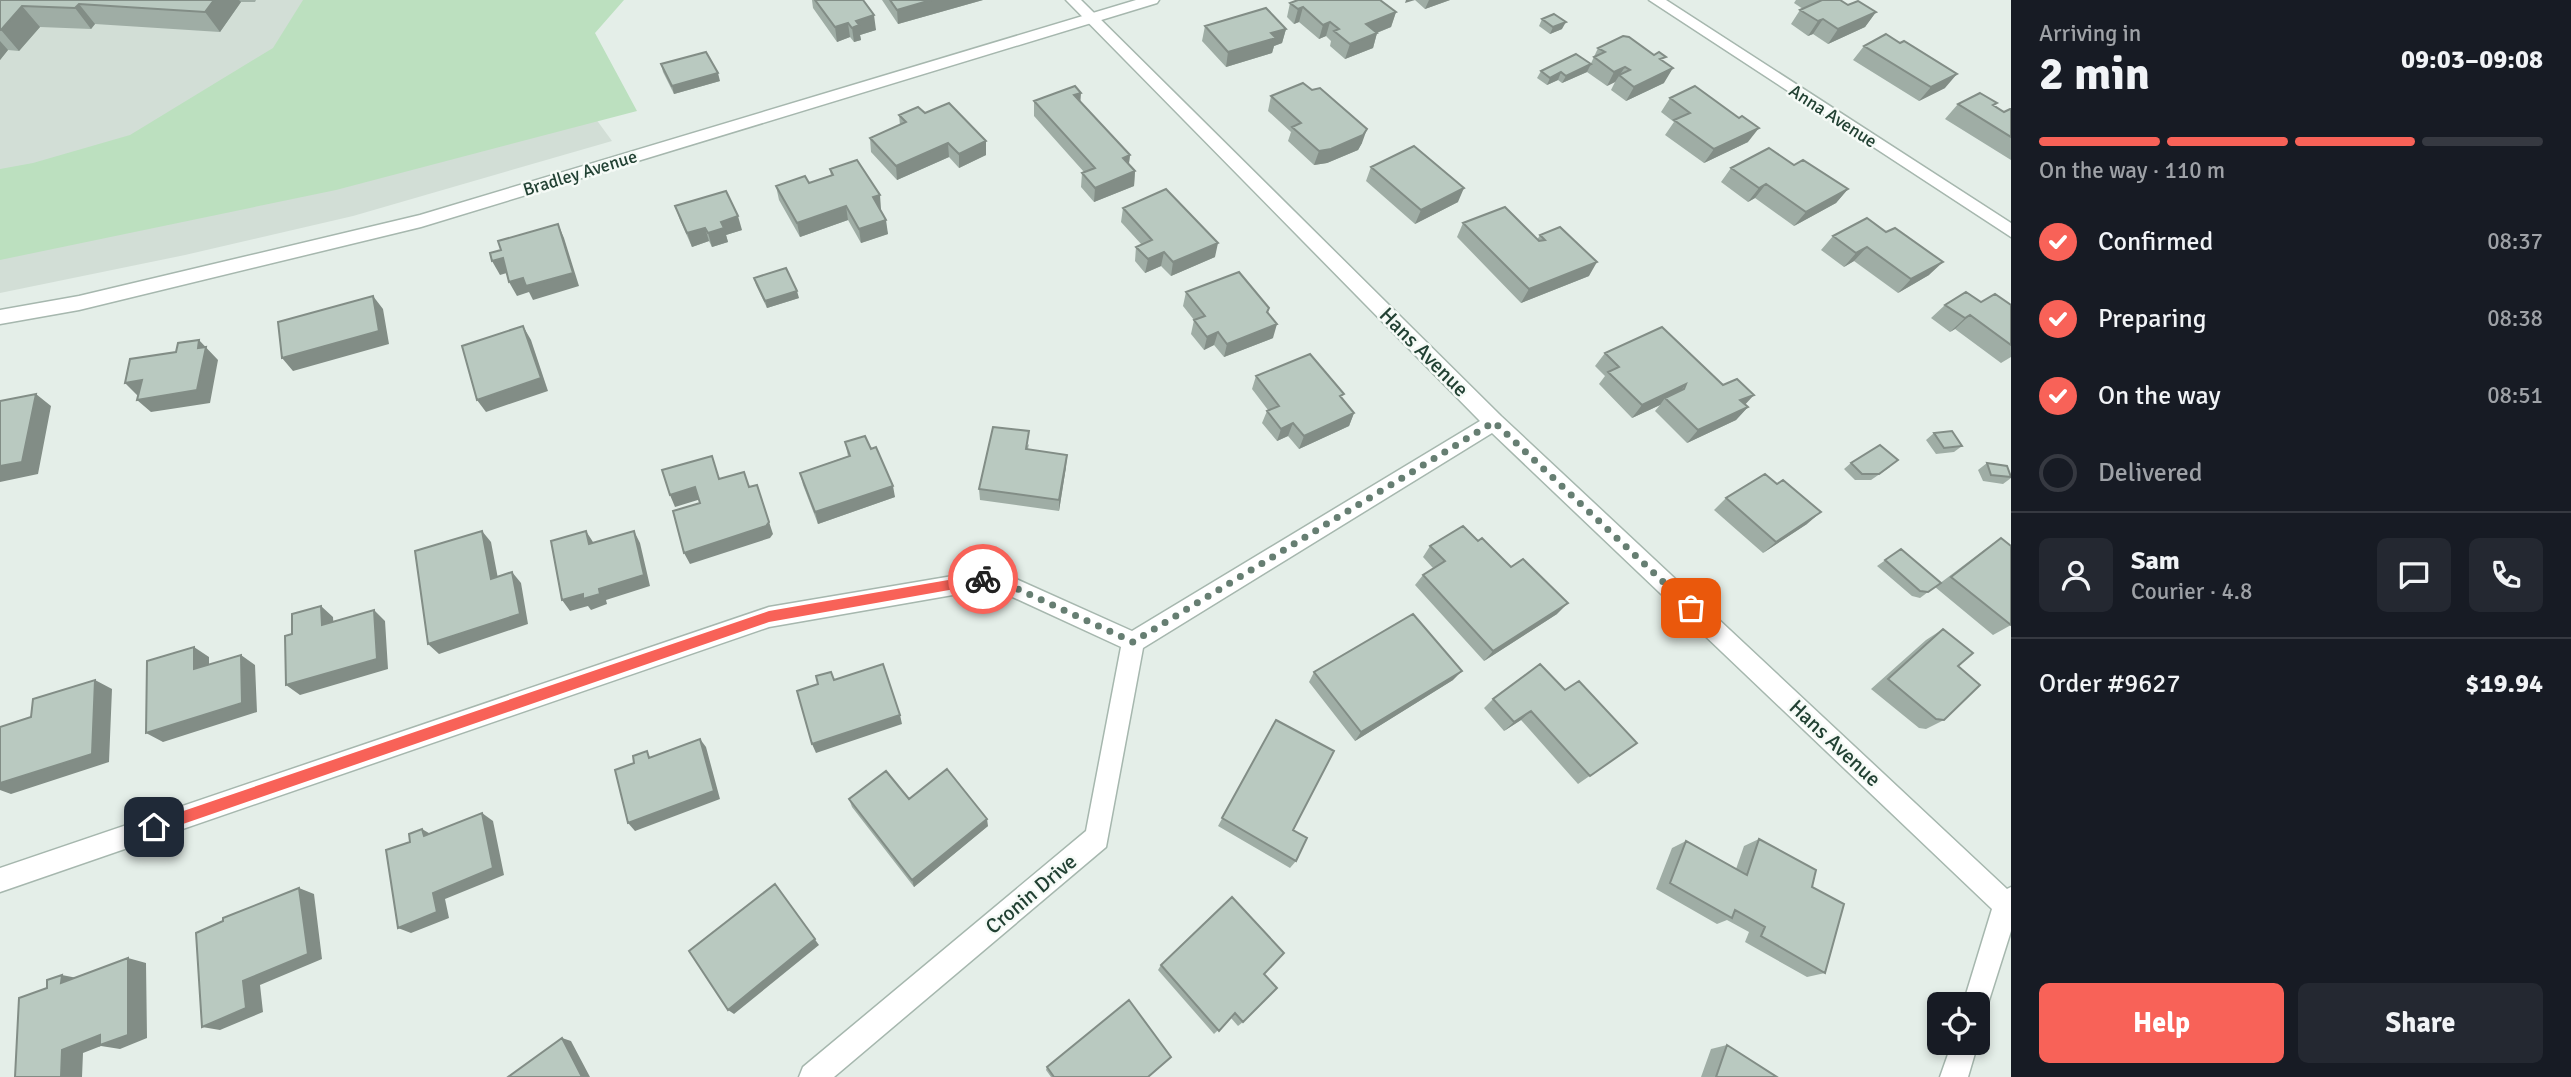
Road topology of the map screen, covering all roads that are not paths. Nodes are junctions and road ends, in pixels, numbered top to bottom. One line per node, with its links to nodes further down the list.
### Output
1 (1073, 0): 4 (street, Hans Avenue)
2 (1152, 0): 4 (street, Bradley Avenue)
3 (1656, 0): 5 (street, Anna Avenue)
4 (1088, 17): 6 (street, Bradley Avenue); 7 (street, Hans Avenue)
5 (2011, 231)
6 (0, 317)
7 (1494, 422): 8 (street); 10 (street, Hans Avenue)
8 (1133, 642): 9 (street); 13 (street, Cronin Drive)
9 (0, 880)
10 (2009, 905): 11 (street)
11 (1980, 992)
12 (1961, 1055): 14 (street)
13 (813, 1077)
14 (1954, 1077)

